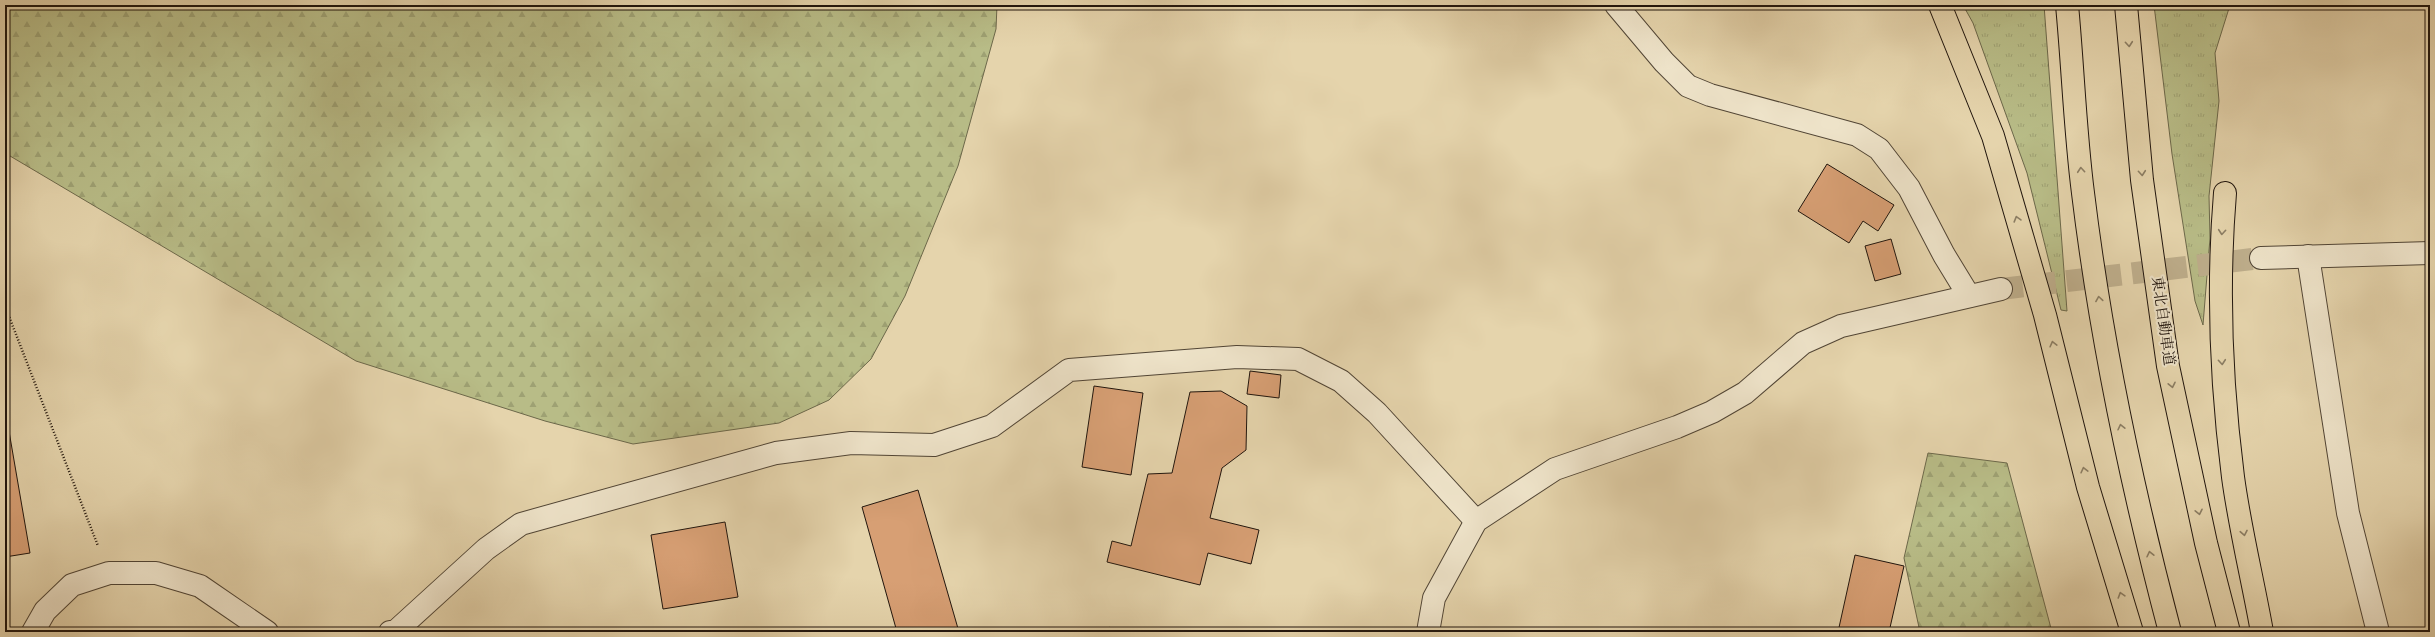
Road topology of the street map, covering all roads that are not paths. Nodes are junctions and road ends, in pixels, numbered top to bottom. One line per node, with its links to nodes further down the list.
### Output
1 (1616, 5): 10 (street)
2 (1940, 5): 16 (highway, one-way to 2)
3 (2068, 5): 17 (highway, one-way to 3)
4 (2126, 5): 18 (highway, 東北自動車道, one-way to 18)
5 (2225, 194): 19 (highway, one-way to 19)
6 (2430, 253): 7 (street)
7 (2308, 256): 8 (street); 20 (street)
8 (2261, 258)
9 (2001, 289): 10 (street)
10 (1969, 296): 11 (street)
11 (1476, 521): 14 (street); 15 (street)
12 (33, 632): 13 (street)
13 (267, 632)
14 (390, 632)
15 (1428, 632)
16 (2132, 632)
17 (2170, 632)
18 (2229, 632)
19 (2262, 632)
20 (2378, 632)

